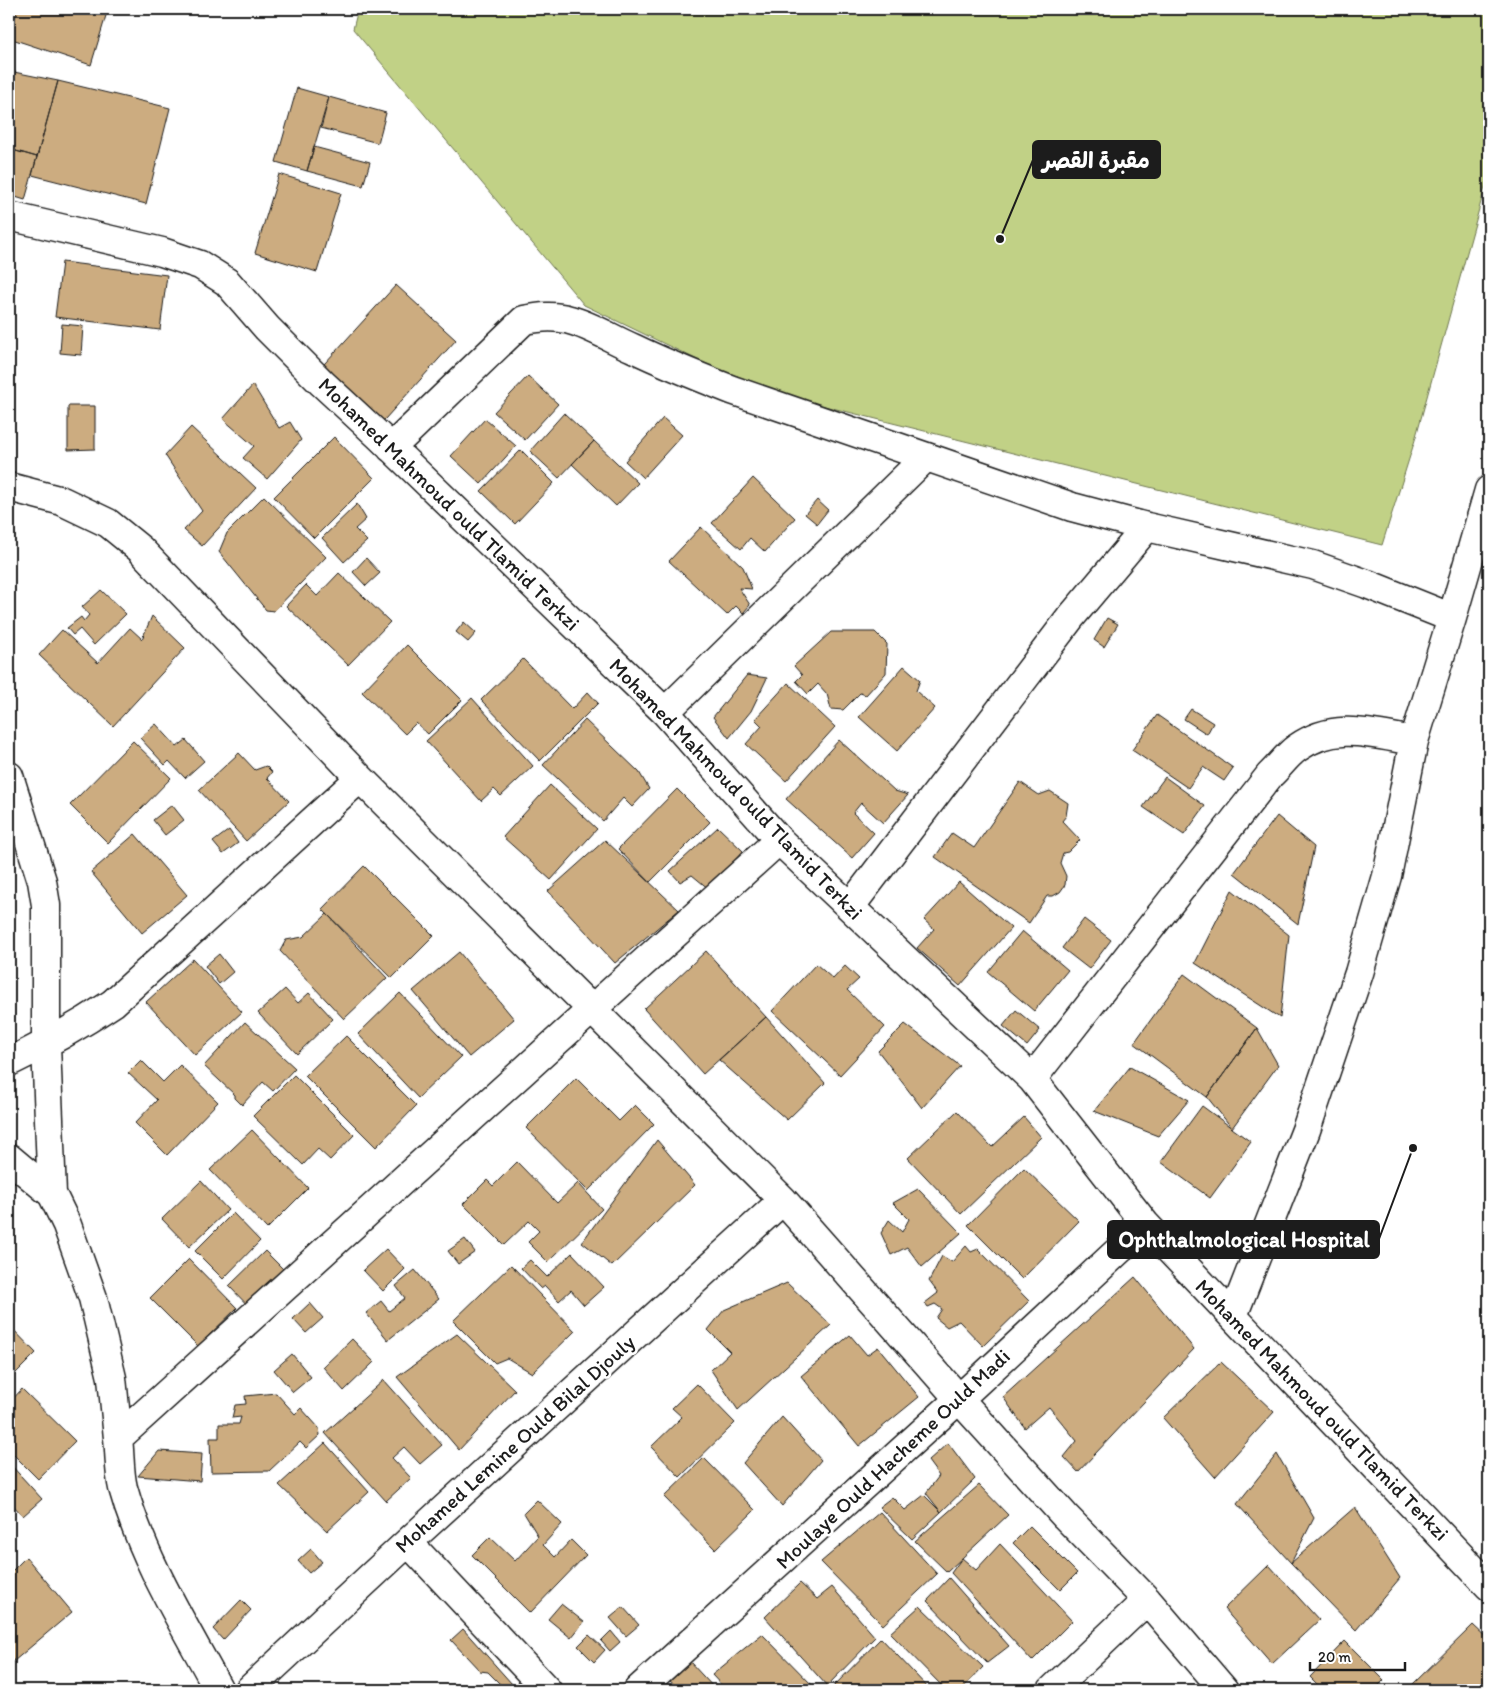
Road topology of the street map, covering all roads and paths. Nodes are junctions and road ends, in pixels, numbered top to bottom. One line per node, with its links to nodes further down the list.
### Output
1 (9, 216): 2 (street, Mohamed Mahmoud ould Tlamid Terkzi)
2 (392, 448): 3 (street); 8 (street, Mohamed Mahmoud ould Tlamid Terkzi)
3 (925, 458): 6 (street); 8 (street)
4 (9, 487): 11 (street)
5 (1489, 490): 7 (street)
6 (1147, 527): 7 (street); 13 (street)
7 (1452, 618): 9 (street)
8 (665, 712): 12 (street, Mohamed Mahmoud ould Tlamid Terkzi)
9 (1414, 741): 17 (street); 22 (street)
10 (9, 776): 15 (street)
11 (360, 778): 14 (street); 15 (street)
12 (779, 840): 13 (street, Mohamed Mahmoud ould Tlamid Terkzi); 14 (street)
13 (850, 906): 17 (street, Mohamed Mahmoud ould Tlamid Terkzi)
14 (592, 1009): 20 (street); 24 (street)
15 (46, 1045): 16 (street); 19 (street)
16 (9, 1062)
17 (1032, 1079): 21 (street, Mohamed Mahmoud ould Tlamid Terkzi)
18 (9, 1158): 19 (street)
19 (52, 1194): 24 (street)
20 (783, 1200): 23 (street); 25 (street, Mohamed Lemine Ould Bilal Djouly)
21 (1146, 1225): 22 (street, Mohamed Mahmoud ould Tlamid Terkzi); 23 (street, Moulaye Ould Hacheme Ould Madi)
22 (1233, 1316): 26 (street, Mohamed Mahmoud ould Tlamid Terkzi)
23 (959, 1399): 27 (street); 31 (street, Moulaye Ould Hacheme Ould Madi)
24 (118, 1438): 28 (street)
25 (408, 1542): 29 (street, Mohamed Lemine Ould Bilal Djouly); 30 (street)
26 (1489, 1586)
27 (1146, 1600): 32 (street); 33 (street)
28 (219, 1690)
29 (249, 1690)
30 (547, 1690)
31 (638, 1690)
32 (1052, 1690)
33 (1224, 1690)

